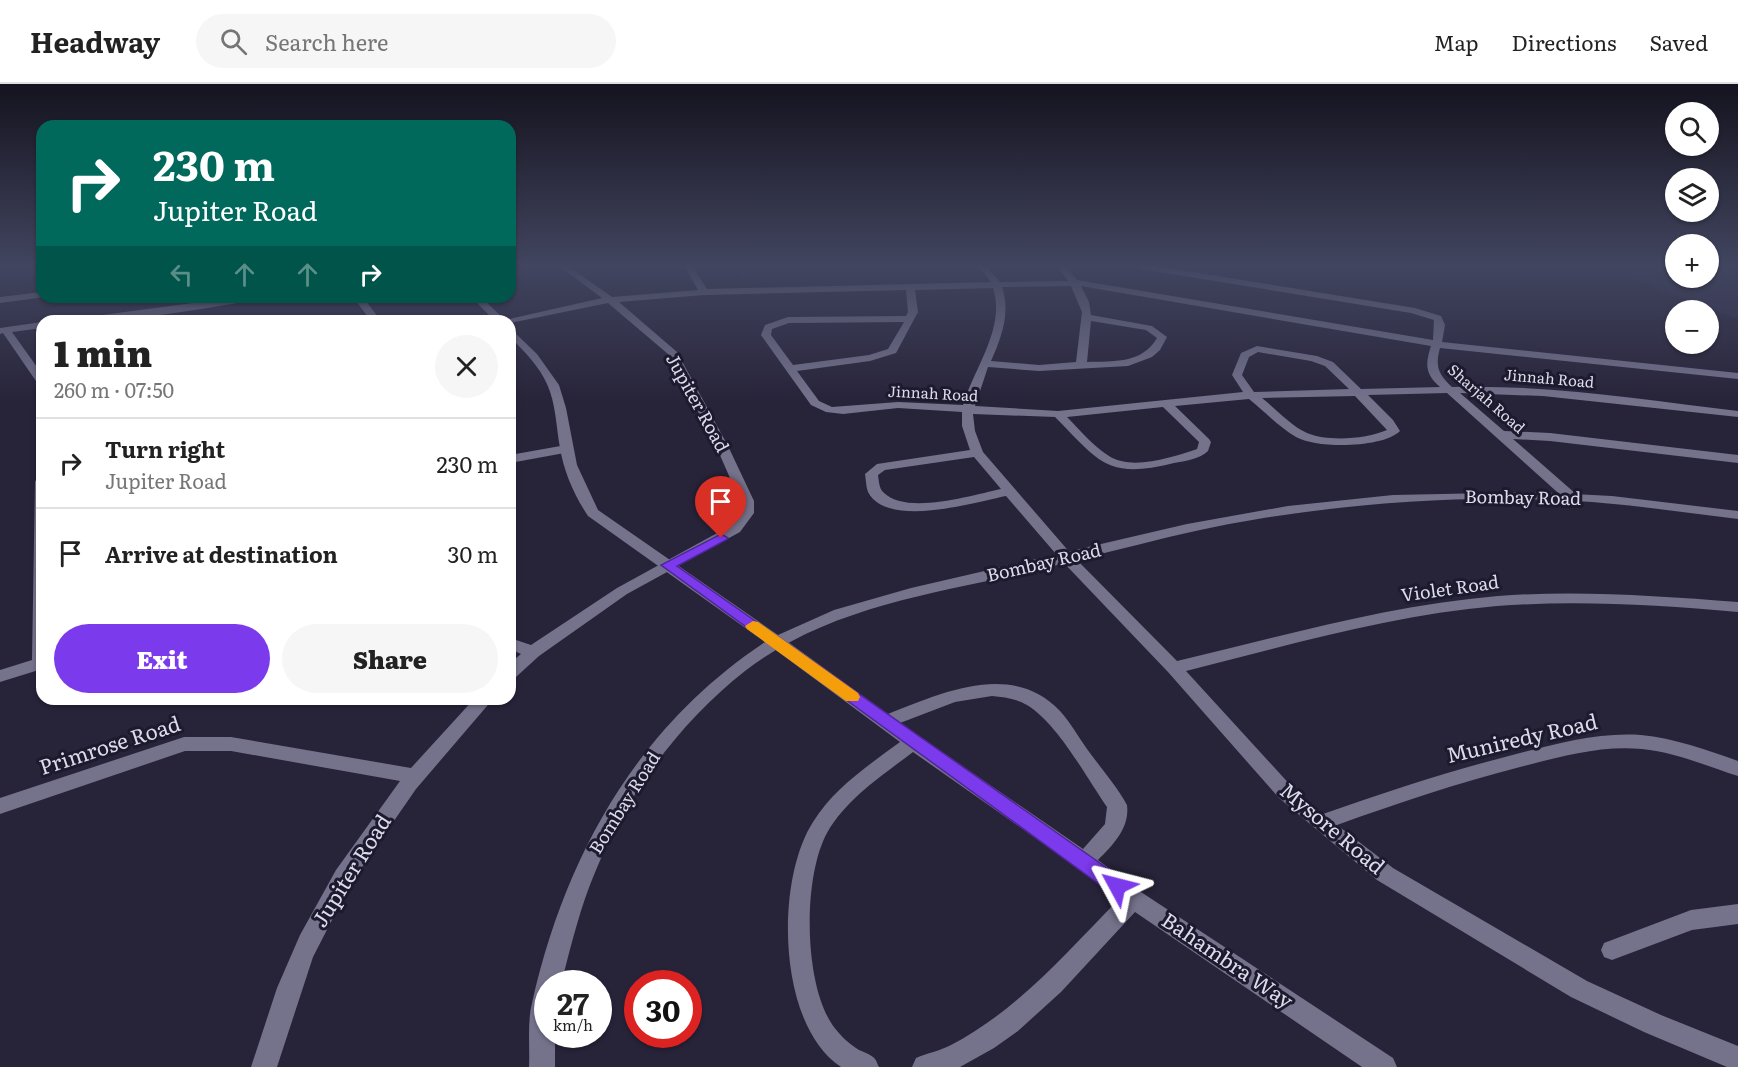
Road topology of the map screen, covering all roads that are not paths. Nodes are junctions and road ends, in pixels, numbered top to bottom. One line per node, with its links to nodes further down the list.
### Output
1 (158, 312): 9 (street)
2 (544, 312): 11 (street)
3 (624, 312): 38 (street, Jupiter Road)
4 (911, 312): 12 (street)
5 (1002, 312): 17 (street)
6 (1086, 312): 10 (street)
7 (1246, 312): 16 (street)
8 (1420, 312): 16 (street, Sharjah Road)
9 (132, 315)
10 (1088, 317): 18 (street); 18 (street)
11 (516, 318)
12 (910, 319): 19 (street); 19 (street, Jinnah Road)
13 (36, 326): 14 (street)
14 (3, 330): 20 (street)
15 (516, 337): 30 (street, Bahambra Way)
16 (1436, 344): 21 (street); 22 (street, Sharjah Road)
17 (984, 364): 18 (street); 26 (street)
18 (1082, 365)
19 (789, 369): 26 (street, Jinnah Road)
20 (36, 374)
21 (1738, 376)
22 (1448, 390): 23 (street, Jinnah Road); 28 (street, Jinnah Road); 29 (street, Sharjah Road)
23 (1356, 391): 24 (street, Jinnah Road); 24 (street); 24 (street)
24 (1251, 395): 25 (street, Jinnah Road)
25 (1165, 403): 27 (street, Jinnah Road); 27 (street)
26 (967, 411): 27 (street, Jinnah Road); 31 (street, Mysore Road)
27 (1058, 414)
28 (1738, 414)
29 (1502, 435): 33 (street); 35 (street, Sharjah Road)
30 (566, 449): 32 (street); 38 (street, Bahambra Way)
31 (977, 453): 34 (street, Mysore Road); 34 (street)
32 (516, 458)
33 (1738, 459)
34 (1009, 491): 37 (street, Mysore Road)
35 (1571, 497): 36 (street, Bombay Road); 37 (street, Bombay Road)
36 (1738, 515)
37 (1067, 558): 40 (street, Bombay Road); 45 (street, Mysore Road)
38 (667, 565): 40 (street, Bahambra Way); 42 (street, Jupiter Road)
39 (1738, 607): 45 (street, Violet Road)
40 (775, 641): 48 (street, Bahambra Way); 58 (street, Bombay Road)
41 (516, 645): 42 (street)
42 (533, 652): 44 (street, Jupiter Road)
43 (36, 665): 46 (street)
44 (516, 668)
45 (1174, 668): 53 (street, Mysore Road)
46 (0, 676)
47 (479, 705): 51 (street, Jupiter Road)
48 (886, 722): 49 (street, Bahambra Way); 54 (street)
49 (913, 742): 54 (street, Bahambra Way); 63 (street)
50 (1738, 770): 53 (street, Muniredy Road)
51 (414, 776): 52 (street, Primrose Road); 61 (street, Jupiter Road)
52 (0, 806)
53 (1320, 823): 60 (street, Mysore Road)
54 (1084, 861): 55 (street, Bahambra Way)
55 (1133, 899): 64 (street); 65 (street, Bahambra Way)
56 (1738, 914): 57 (street)
57 (1611, 950)
58 (553, 970)
59 (542, 1048): 62 (street)
60 (1738, 1059)
61 (264, 1067)
62 (542, 1067)
63 (866, 1067)
64 (925, 1067)
65 (1384, 1067)

